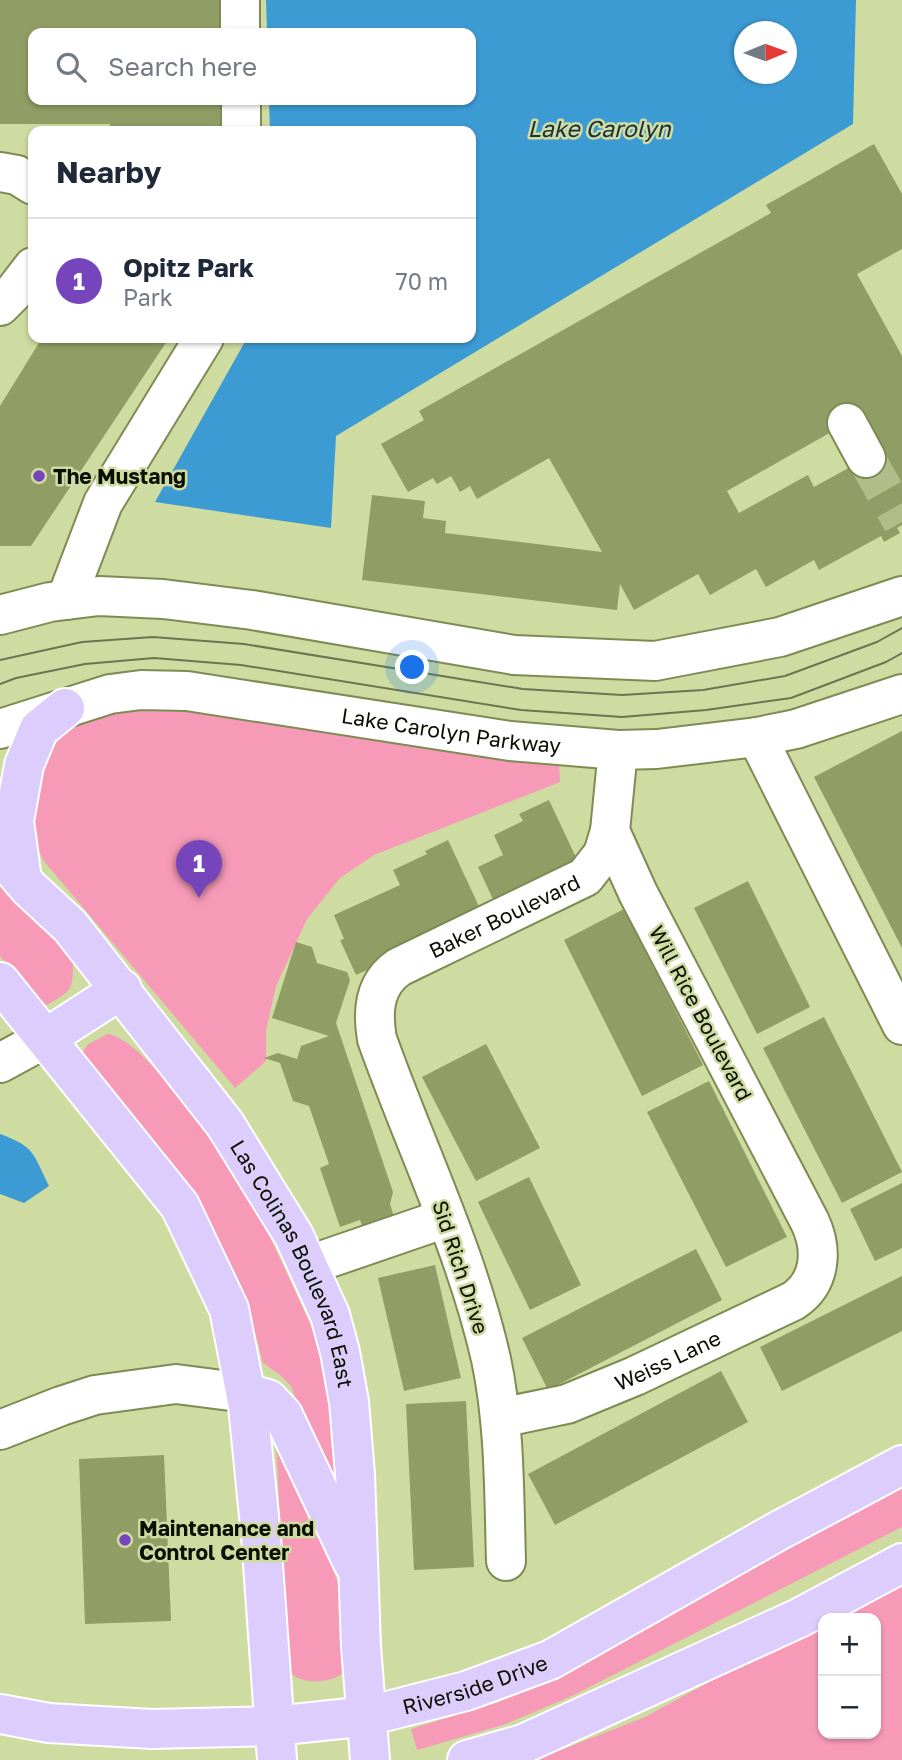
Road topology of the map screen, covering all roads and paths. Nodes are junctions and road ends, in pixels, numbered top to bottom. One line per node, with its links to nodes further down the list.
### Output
1 (240, 0): 2 (street)
2 (240, 28)
3 (241, 105): 4 (street)
4 (241, 126)
5 (0, 172): 6 (street)
6 (28, 182)
7 (28, 274): 8 (street)
8 (0, 306)
9 (201, 343): 13 (street)
10 (847, 423): 11 (street)
11 (866, 458)
12 (902, 596): 13 (street)
13 (66, 600): 14 (street)
14 (0, 615)
15 (902, 694): 18 (street, Lake Carolyn Parkway)
16 (65, 708): 17 (street, Lake Carolyn Parkway); 19 (street, Lake Carolyn Parkway); 21 (main road)
17 (0, 729)
18 (757, 737): 19 (street, Lake Carolyn Parkway); 25 (street)
19 (618, 750): 20 (street)
20 (610, 831): 23 (street, Baker Boulevard); 30 (street, Will Rice Boulevard)
21 (11, 867): 24 (main road, Las Colinas Boulevard East)
22 (0, 982): 26 (main road)
23 (380, 985): 28 (street, Sid Rich Drive)
24 (122, 989): 26 (main road); 29 (main road, Las Colinas Boulevard East)
25 (902, 1025)
26 (46, 1038): 27 (street); 31 (main road)
27 (0, 1063)
28 (446, 1218): 29 (street); 32 (street, Sid Rich Drive)
29 (309, 1265): 37 (main road, Las Colinas Boulevard East)
30 (817, 1270): 32 (street, Weiss Lane)
31 (246, 1393): 33 (street); 37 (main road); 40 (main road)
32 (500, 1418): 35 (street, Sid Rich Drive)
33 (0, 1430)
34 (902, 1465): 39 (main road, Riverside Drive)
35 (506, 1561)
36 (902, 1563): 41 (main road)
37 (358, 1574): 39 (main road, Las Colinas Boulevard East)
38 (0, 1714): 40 (main road, Riverside Drive)
39 (368, 1716): 40 (main road, Riverside Drive); 42 (main road, Las Colinas Boulevard East)
40 (276, 1743)
41 (525, 1752): 43 (main road)
42 (370, 1760)
43 (467, 1760)

